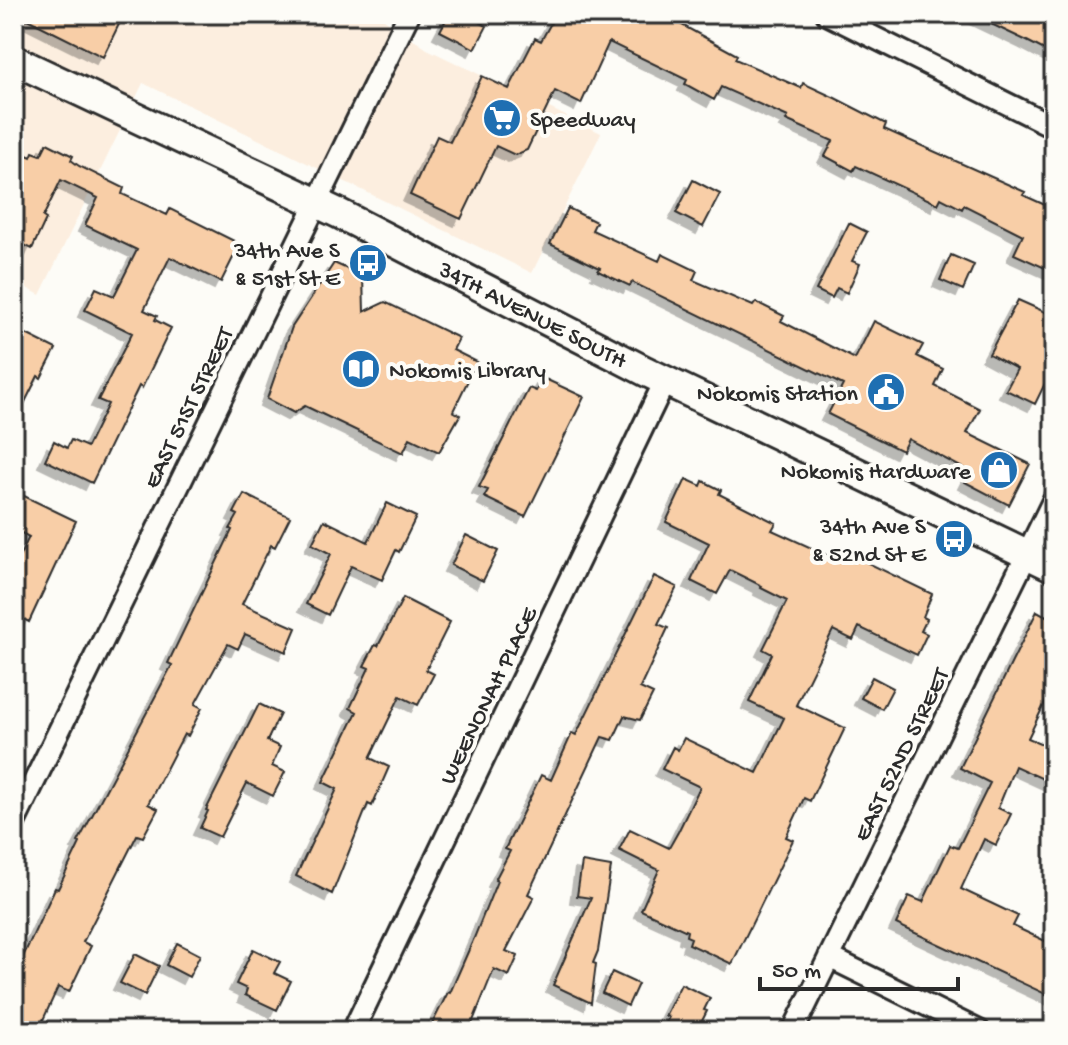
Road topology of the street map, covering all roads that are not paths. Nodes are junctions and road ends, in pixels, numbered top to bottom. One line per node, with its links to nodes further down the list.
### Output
1 (409, 14): 5 (street, EAST 51ST STREET)
2 (827, 14): 4 (street)
3 (14, 60): 5 (street, 34TH AVENUE SOUTH)
4 (1054, 127)
5 (316, 203): 6 (street, 34TH AVENUE SOUTH); 10 (street, EAST 51ST STREET)
6 (665, 381): 8 (street, 34TH AVENUE SOUTH); 12 (street, WEENONAH PLACE)
7 (1054, 499): 8 (street, EAST 52ND STREET)
8 (1027, 553): 9 (street, 34TH AVENUE SOUTH); 11 (street, EAST 52ND STREET)
9 (1054, 567)
10 (14, 823)
11 (829, 957): 13 (street, EAST 52ND STREET); 14 (street)
12 (353, 1031)
13 (793, 1031)
14 (979, 1031)

